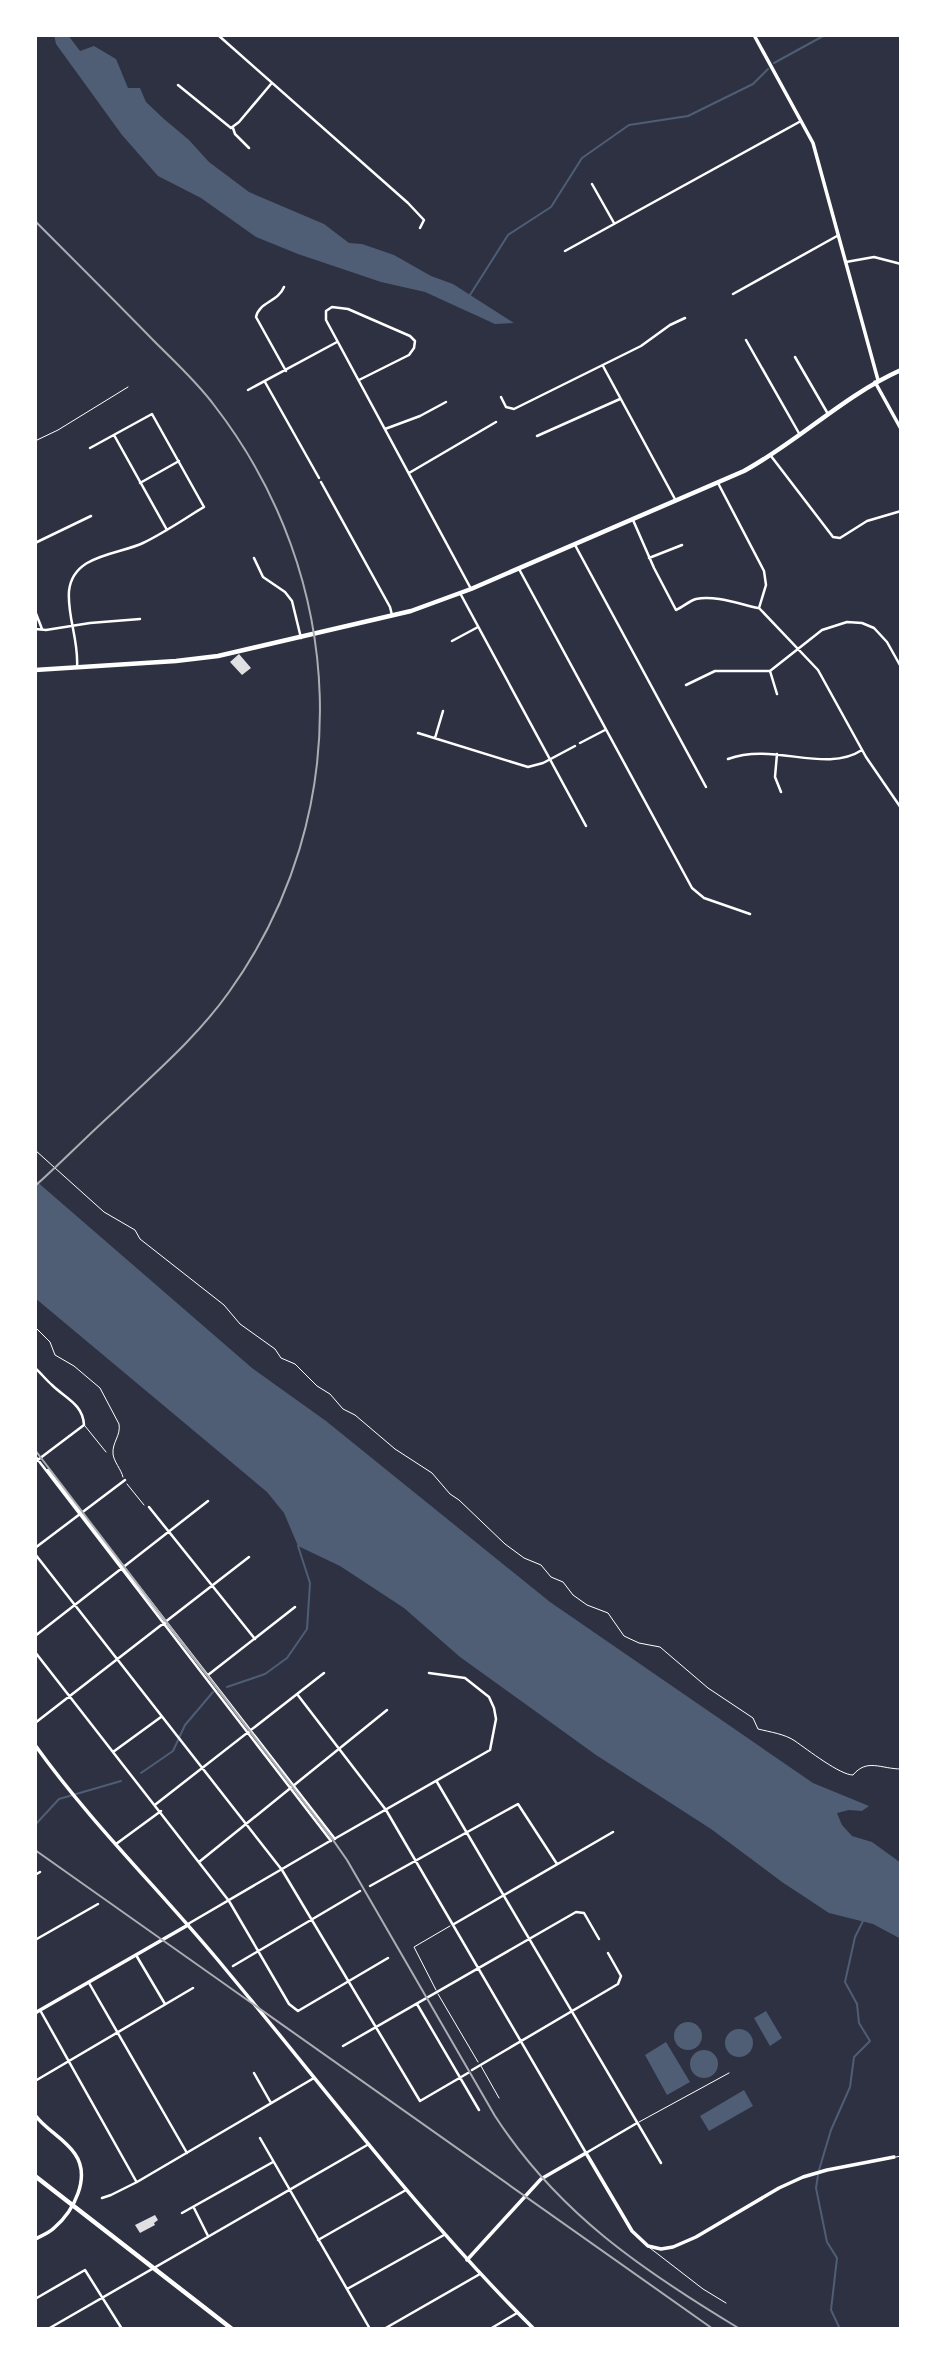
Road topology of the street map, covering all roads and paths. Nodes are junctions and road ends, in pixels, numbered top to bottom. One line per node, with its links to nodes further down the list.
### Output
1 (218, 35): 3 (street)
2 (754, 35): 5 (street)
3 (271, 84): 6 (street); 10 (street)
4 (178, 85): 6 (street)
5 (802, 121): 9 (street); 11 (street)
6 (233, 128): 7 (street)
7 (249, 148)
8 (592, 184): 9 (street)
9 (614, 223): 12 (street)
10 (420, 228)
11 (839, 235): 13 (street); 16 (street)
12 (565, 251)
13 (846, 262): 14 (street); 25 (street)
14 (901, 264)
15 (284, 287): 23 (street)
16 (733, 294)
17 (685, 318): 21 (street)
18 (746, 340): 38 (street)
19 (337, 342): 23 (street); 24 (street); 24 (street)
20 (795, 357): 32 (street)
21 (603, 366): 29 (street); 30 (street)
22 (901, 370): 25 (main road)
23 (286, 371): 26 (street)
24 (359, 380): 34 (street)
25 (877, 381): 32 (main road); 35 (street)
26 (265, 382): 28 (street); 61 (street)
27 (128, 387): 39 (path)
28 (248, 390)
29 (501, 397)
30 (621, 398): 37 (street); 46 (street)
31 (446, 401): 34 (street)
32 (828, 414): 38 (main road)
33 (496, 422): 43 (street)
34 (385, 429): 43 (street)
35 (901, 429)
36 (114, 435): 40 (street); 42 (street); 44 (street)
37 (537, 436)
38 (800, 436): 41 (main road)
39 (35, 440)
40 (90, 448)
41 (771, 456): 45 (main road); 47 (street)
42 (179, 461): 44 (street); 50 (street)
43 (408, 472): 57 (street)
44 (140, 483): 50 (street)
45 (718, 483): 46 (main road); 59 (street)
46 (676, 501): 49 (main road)
47 (901, 511)
48 (91, 516): 51 (street)
49 (633, 520): 52 (main road); 55 (street)
50 (167, 530): 63 (street)
51 (35, 543)
52 (575, 545): 56 (main road); 86 (street)
53 (682, 545): 55 (street)
54 (254, 558): 67 (street)
55 (649, 558): 59 (street)
56 (519, 569): 57 (main road); 77 (street)
57 (471, 589): 58 (main road)
58 (460, 593): 61 (main road); 64 (street)
59 (759, 608): 69 (street)
60 (35, 611): 66 (street)
61 (392, 615): 67 (main road)
62 (140, 619): 63 (street)
63 (72, 625): 66 (street); 70 (street)
64 (478, 627): 68 (street); 85 (street)
65 (35, 629): 66 (street)
66 (42, 629)
67 (301, 638): 70 (main road)
68 (452, 641)
69 (798, 648): 71 (street); 73 (street); 82 (street)
70 (77, 667): 72 (main road)
71 (901, 667)
72 (35, 670)
73 (770, 670): 74 (street); 75 (street)
74 (686, 685)
75 (777, 694)
76 (443, 712): 79 (street)
77 (606, 729): 80 (street); 90 (street)
78 (418, 733): 79 (street)
79 (435, 738): 85 (street)
80 (580, 743)
81 (575, 746): 85 (street)
82 (862, 750): 83 (street); 88 (street)
83 (776, 754): 84 (street); 87 (street)
84 (728, 759)
85 (550, 760): 89 (street)
86 (706, 787)
87 (781, 792)
88 (901, 808)
89 (586, 826)
90 (750, 914)
91 (35, 1150): 128 (path)
92 (35, 1326): 98 (path)
93 (36, 1371): 94 (street)
94 (84, 1425): 95 (lane); 97 (street)
95 (106, 1452)
96 (35, 1456): 97 (street)
97 (37, 1461): 101 (street)
98 (125, 1480): 100 (path); 101 (street)
99 (208, 1501): 102 (street)
100 (149, 1507): 102 (street)
101 (81, 1513): 103 (street); 106 (street)
102 (168, 1531): 106 (street); 107 (street)
103 (35, 1548)
104 (35, 1554): 108 (street)
105 (249, 1557): 107 (street)
106 (123, 1568): 108 (street); 110 (street)
107 (212, 1586): 110 (street); 112 (street)
108 (75, 1605): 111 (street); 114 (street)
109 (295, 1607): 112 (street)
110 (164, 1622): 114 (street); 117 (street)
111 (35, 1636)
112 (255, 1639): 117 (street)
113 (35, 1652): 119 (street)
114 (118, 1660): 119 (street); 121 (street)
115 (324, 1673): 118 (street)
116 (429, 1673): 129 (street)
117 (207, 1676): 123 (street)
118 (297, 1694): 123 (street); 125 (street)
119 (69, 1696): 122 (street); 126 (street)
120 (387, 1710): 125 (street)
121 (162, 1717): 126 (street); 127 (street)
122 (35, 1723)
123 (249, 1732): 127 (street); 130 (street)
124 (35, 1745): 138 (street)
125 (340, 1747): 130 (street); 132 (street)
126 (113, 1752): 131 (street)
127 (203, 1768): 131 (street); 134 (street)
128 (901, 1769)
129 (437, 1782): 132 (street); 135 (street)
130 (292, 1786): 134 (street); 137 (street)
131 (156, 1804): 133 (street)
132 (386, 1810): 137 (street); 139 (street)
133 (161, 1811): 138 (street); 140 (street)
134 (246, 1823): 140 (street); 142 (street)
135 (467, 1832): 139 (street); 141 (street); 147 (street)
136 (613, 1832): 141 (street)
137 (333, 1840): 142 (street)
138 (115, 1845): 151 (street)
139 (416, 1860): 145 (street); 152 (street)
140 (199, 1861): 148 (street)
141 (557, 1864): 147 (street)
142 (282, 1870): 148 (street); 150 (street)
143 (40, 1872): 144 (street)
144 (35, 1875)
145 (370, 1886)
146 (360, 1891): 150 (street)
147 (504, 1895): 152 (street); 153 (street)
148 (229, 1900): 151 (street); 156 (street)
149 (99, 1904): 155 (street)
150 (312, 1919): 156 (street); 162 (street)
151 (188, 1924): 158 (street); 181 (street)
152 (454, 1924): 161 (street); 165 (lane)
153 (529, 1938): 154 (street); 161 (street); 168 (street)
154 (599, 1939)
155 (35, 1940)
156 (258, 1950): 160 (street); 162 (street)
157 (608, 1953): 168 (street)
158 (136, 1955): 163 (street); 166 (street)
159 (387, 1958): 162 (street)
160 (233, 1966)
161 (480, 1967): 165 (street); 172 (street)
162 (348, 1980): 170 (street)
163 (89, 1983): 169 (street); 171 (street)
164 (193, 1988): 166 (street)
165 (437, 1992): 167 (street); 175 (lane)
166 (165, 2004): 171 (street)
167 (417, 2004): 170 (street); 180 (street)
168 (572, 2011): 172 (street); 187 (street)
169 (37, 2012): 174 (street)
170 (376, 2027): 173 (street); 180 (street)
171 (117, 2032): 174 (street); 190 (street)
172 (522, 2042): 175 (street); 191 (street)
173 (343, 2046)
174 (68, 2060): 182 (street); 197 (street)
175 (480, 2065): 176 (street); 183 (lane)
176 (472, 2070)
177 (254, 2073): 184 (street)
178 (468, 2073): 180 (street)
179 (729, 2073): 187 (lane)
180 (460, 2077): 185 (street)
181 (314, 2078): 184 (street); 189 (street)
182 (35, 2081)
183 (499, 2098)
184 (271, 2103): 190 (street)
185 (478, 2110)
186 (35, 2115): 201 (street)
187 (637, 2123): 191 (street); 195 (street)
188 (260, 2138): 194 (street)
189 (369, 2144): 198 (street); 199 (street)
190 (187, 2153): 197 (street)
191 (586, 2153): 208 (street); 209 (street)
192 (901, 2156): 193 (lane)
193 (894, 2157): 208 (street)
194 (273, 2162): 198 (street); 202 (street)
195 (661, 2163)
196 (36, 2177): 201 (main road)
197 (137, 2182): 200 (street)
198 (289, 2190): 205 (street); 207 (street)
199 (406, 2190): 204 (street); 207 (street)
200 (102, 2198)
201 (72, 2205): 206 (street); 210 (main road)
202 (194, 2207): 203 (street); 205 (street)
203 (182, 2213)
204 (444, 2235): 209 (street); 212 (street)
205 (208, 2236): 210 (street)
206 (35, 2239)
207 (318, 2240): 212 (street)
208 (648, 2246): 215 (lane)
209 (467, 2260): 211 (street)
210 (154, 2269): 214 (street); 219 (main road)
211 (480, 2274): 216 (street); 221 (street)
212 (347, 2289): 220 (street)
213 (35, 2299): 214 (street)
214 (102, 2299): 217 (street); 218 (street)
215 (726, 2303)
216 (518, 2313): 222 (street); 223 (street)
217 (48, 2329)
218 (122, 2329)
219 (232, 2329)
220 (370, 2329)
221 (384, 2329)
222 (490, 2329)
223 (534, 2329)

